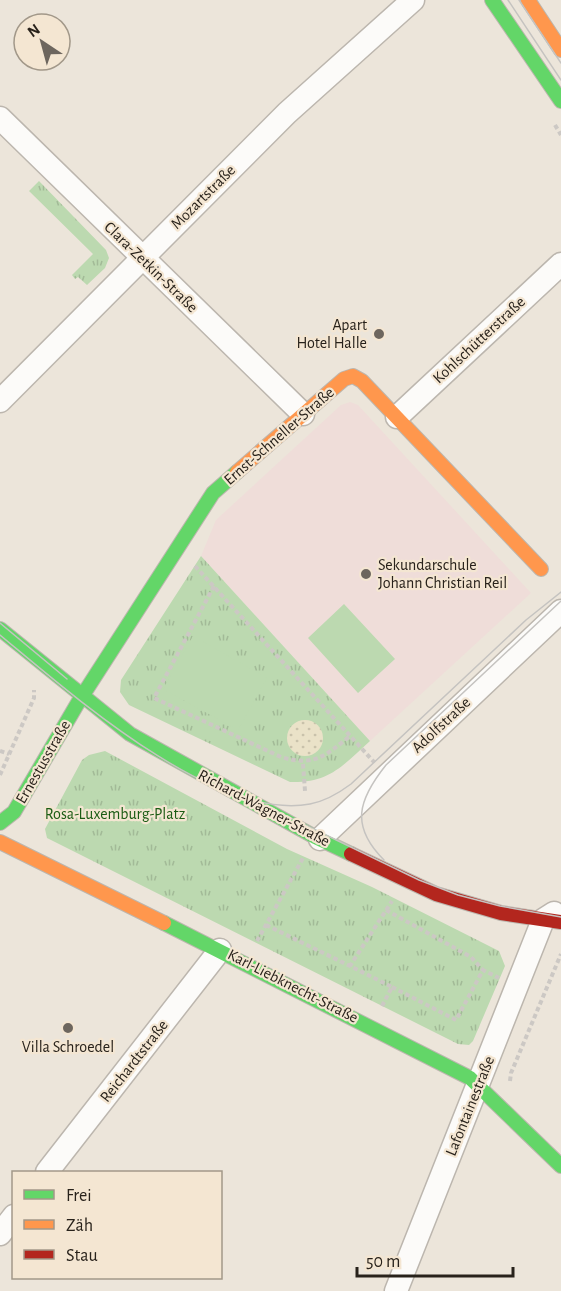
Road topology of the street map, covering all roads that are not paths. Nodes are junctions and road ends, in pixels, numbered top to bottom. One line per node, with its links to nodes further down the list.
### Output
1 (413, 0): 7 (street, Mozartstraße)
2 (492, 0): 5 (street)
3 (528, 0): 4 (street)
4 (561, 50)
5 (561, 101)
6 (0, 118): 7 (street, Clara-Zetkin-Straße)
7 (142, 259): 9 (street, Mozartstraße); 10 (street, Clara-Zetkin-Straße)
8 (561, 264): 11 (street, Kohlschütterstraße)
9 (0, 401)
10 (303, 414): 11 (street, Ernst-Schneller-Straße); 15 (street, Ernst-Schneller-Straße)
11 (397, 417): 12 (street, Ernst-Schneller-Straße)
12 (541, 569)
13 (561, 611): 17 (street, Adolfstraße)
14 (0, 629): 15 (street, Richard-Wagner-Straße)
15 (82, 697): 16 (street, Ernestusstraße); 17 (street, Richard-Wagner-Straße)
16 (0, 823)
17 (317, 838): 19 (street, Richard-Wagner-Straße)
18 (0, 842): 20 (street, Karl-Liebknecht-Straße)
19 (555, 916): 21 (street, Lafontainestraße)
20 (220, 950): 21 (street, Karl-Liebknecht-Straße); 23 (street, Reichardtstraße)
21 (479, 1086): 22 (street, Karl-Liebknecht-Straße); 26 (street, Lafontainestraße)
22 (561, 1166)
23 (49, 1171)
24 (12, 1219): 25 (street)
25 (0, 1234)
26 (396, 1291)

